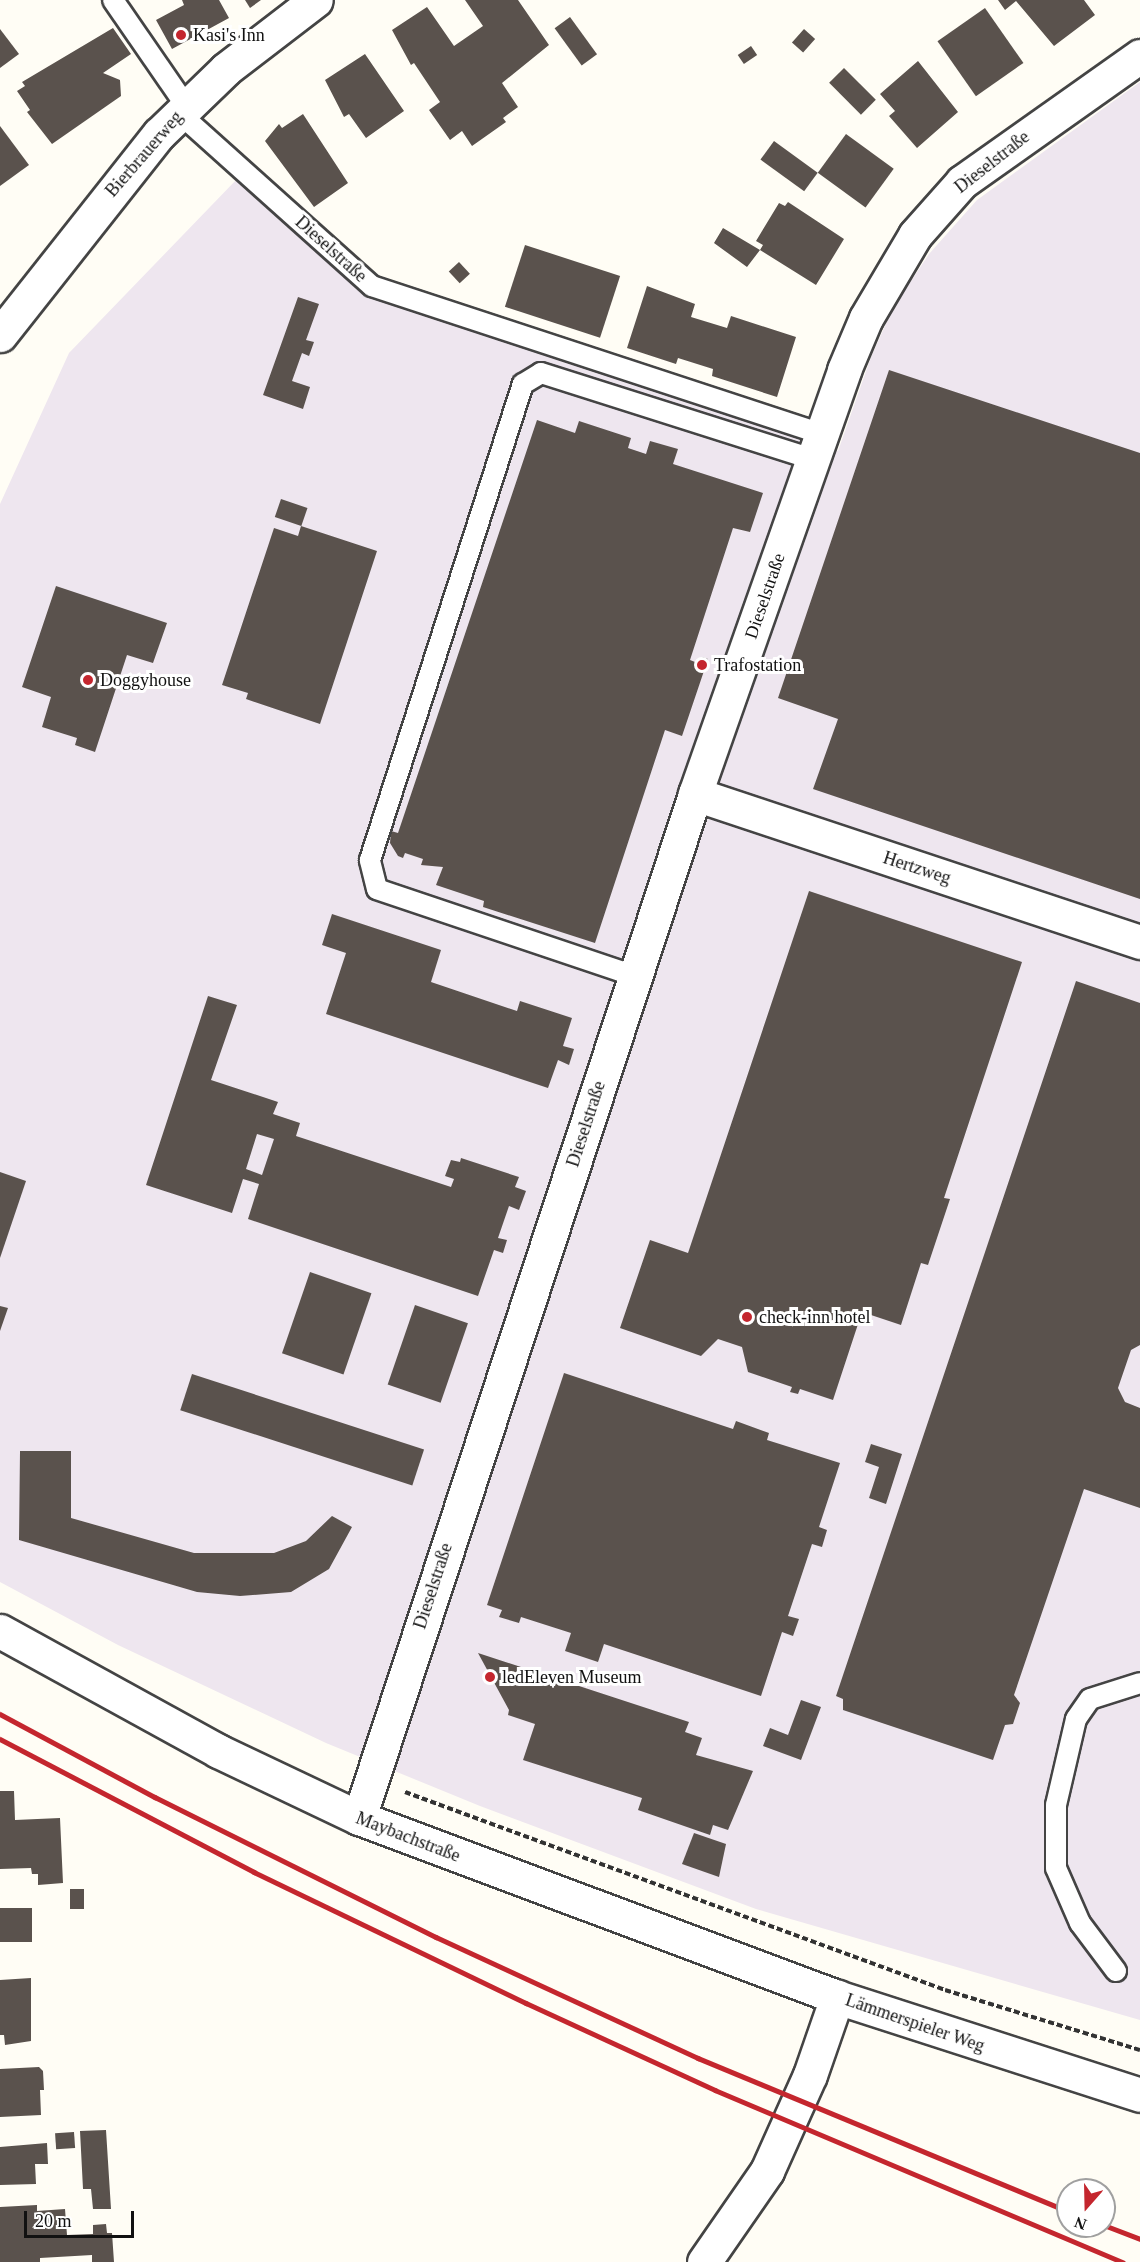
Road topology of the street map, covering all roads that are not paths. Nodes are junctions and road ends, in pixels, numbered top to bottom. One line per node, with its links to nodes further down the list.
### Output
1 (113, 0): 4 (lane, Dieselstraße)
2 (316, 0): 4 (street, Bierbrauerweg)
3 (1140, 56): 6 (street, Dieselstraße)
4 (182, 110): 5 (street, Bierbrauerweg); 6 (lane, Dieselstraße)
5 (0, 335)
6 (817, 447): 7 (street, Dieselstraße); 9 (lane)
7 (695, 794): 8 (street, Hertzweg); 9 (street, Dieselstraße)
8 (1140, 942)
9 (635, 976): 12 (street, Dieselstraße)
10 (0, 1631): 12 (street, Maybachstraße)
11 (1140, 1683): 13 (lane)
12 (358, 1818): 14 (street, Maybachstraße)
13 (1116, 1971)
14 (837, 1997): 15 (street, Lämmerspieler Weg); 16 (street, Lämmerspieler Weg)
15 (1140, 2095)
16 (704, 2262)

